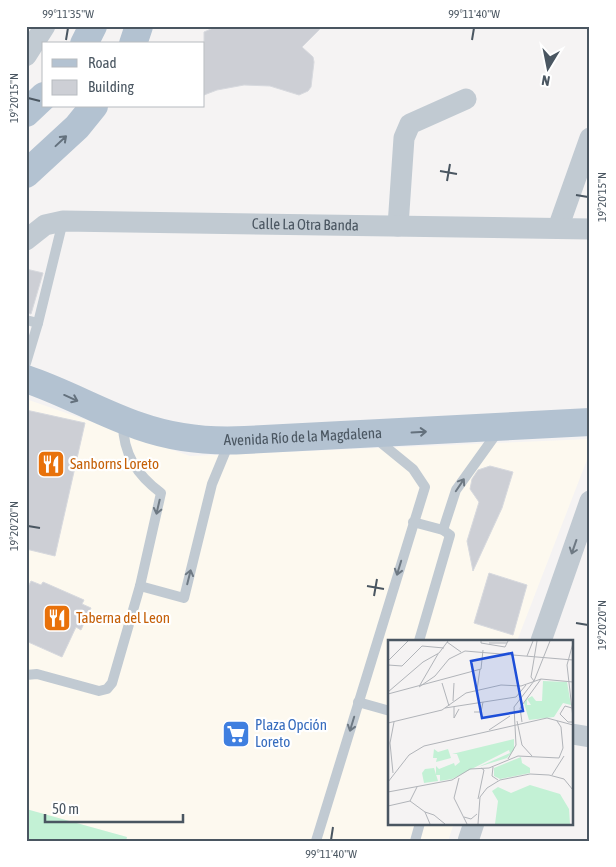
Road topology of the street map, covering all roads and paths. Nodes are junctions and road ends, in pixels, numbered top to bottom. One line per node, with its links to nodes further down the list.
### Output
1 (45, 26): 6 (street)
2 (93, 26): 4 (main road)
3 (139, 26): 5 (main road)
4 (85, 42)
5 (134, 42)
6 (26, 56)
7 (42, 98): 10 (main road)
8 (466, 99): 14 (street)
9 (92, 108): 12 (main road, one-way to 9)
10 (26, 113)
11 (590, 138): 15 (street)
12 (26, 174)
13 (63, 221): 14 (street, Calle La Otra Banda); 17 (street, Calle La Otra Banda); 19 (lane)
14 (398, 226): 15 (street, Calle La Otra Banda)
15 (558, 228): 16 (street, Calle La Otra Banda)
16 (590, 229)
17 (26, 240)
18 (26, 320): 19 (lane)
19 (38, 322): 20 (lane)
20 (26, 363)
21 (26, 379): 22 (main road, Avenida Río de la Magdalena, one-way to 22)
22 (123, 420): 26 (main road, Avenida Río de la Magdalena); 30 (lane, one-way to 30)
23 (590, 422): 24 (main road, Avenida Río de la Magdalena)
24 (501, 428): 25 (main road, Avenida Río de la Magdalena, one-way to 24); 29 (lane, one-way to 24)
25 (370, 434): 26 (main road, Avenida Río de la Magdalena); 28 (lane)
26 (230, 441): 30 (lane, one-way to 26)
27 (590, 501): 32 (street, one-way to 32)
28 (413, 522): 29 (lane); 34 (lane, one-way to 34)
29 (443, 530): 31 (lane)
30 (140, 586): 33 (lane)
31 (419, 640)
32 (540, 640)
33 (26, 675)
34 (358, 702): 35 (lane); 40 (lane, one-way to 40)
35 (388, 711)
36 (574, 734): 37 (street)
37 (590, 737)
38 (420, 824): 41 (lane)
39 (474, 824): 42 (street)
40 (319, 840)
41 (415, 841)
42 (468, 841)

